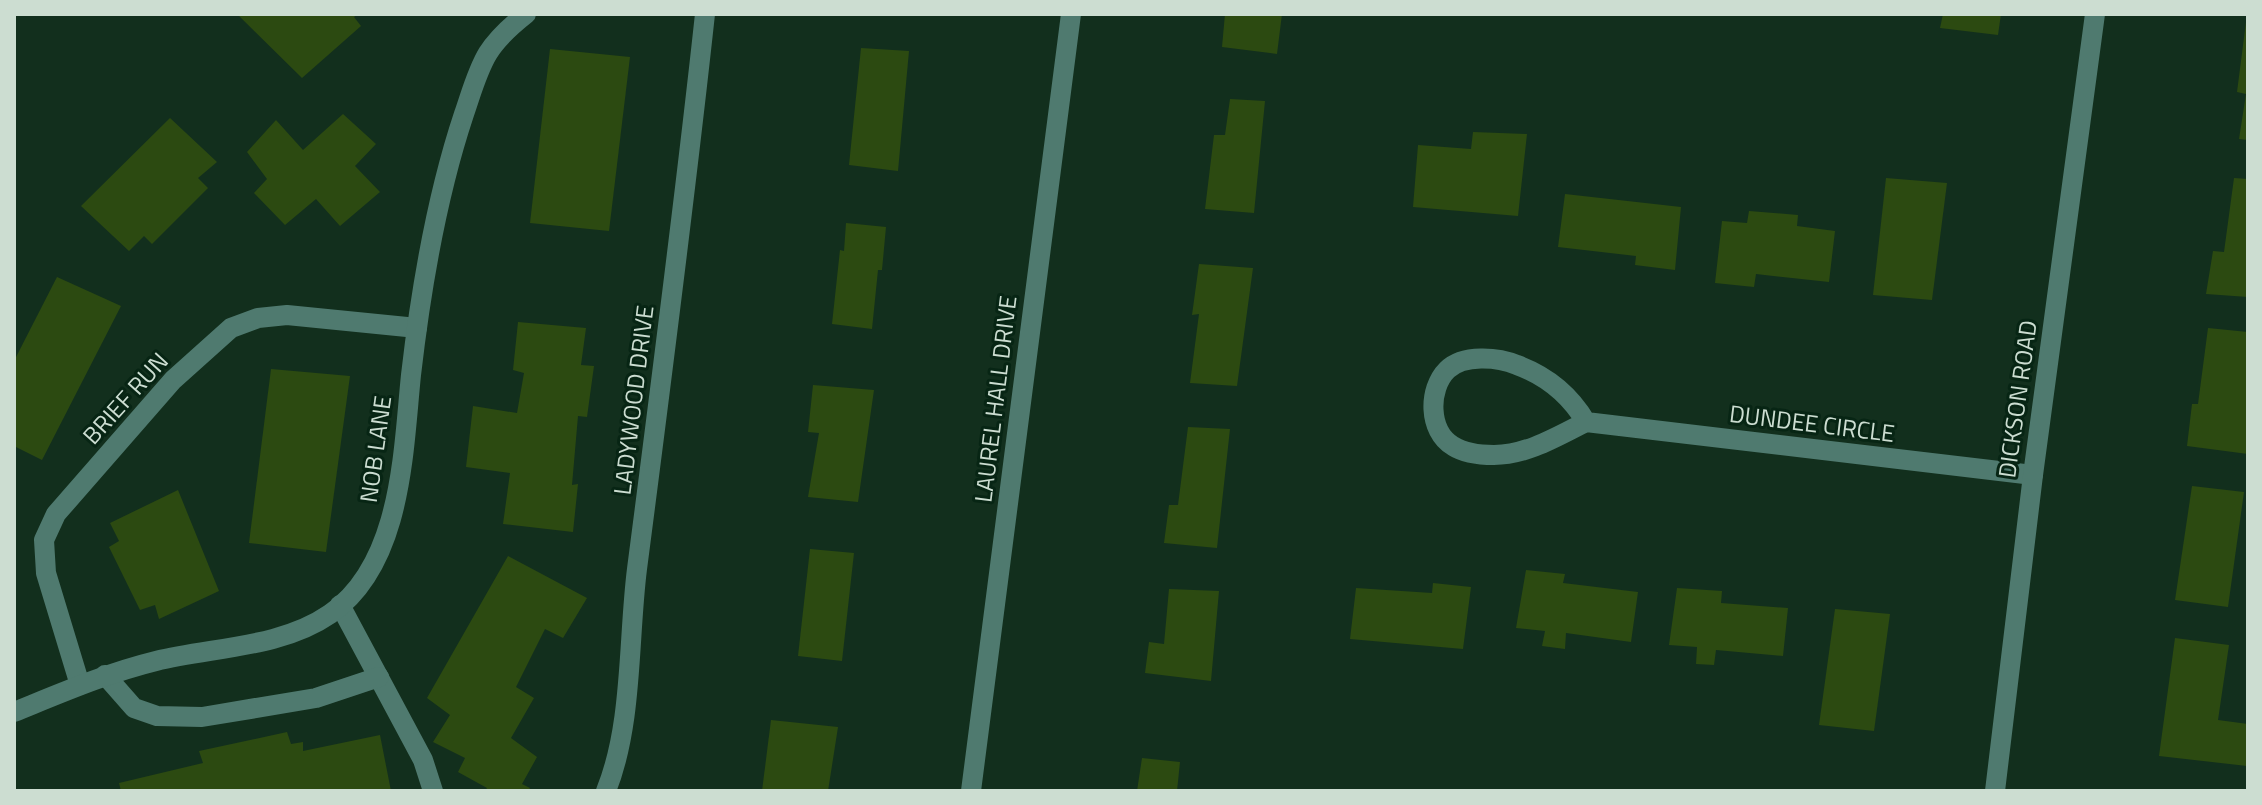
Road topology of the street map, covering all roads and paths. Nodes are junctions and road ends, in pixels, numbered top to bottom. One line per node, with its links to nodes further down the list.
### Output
1 (526, 14): 5 (street, NOB LANE)
2 (705, 14): 14 (street, LADYWOOD DRIVE)
3 (1071, 14): 15 (street, LAUREL HALL DRIVE)
4 (2095, 14): 7 (street, DICKSON ROAD)
5 (417, 328): 8 (street, NOB LANE); 11 (street, BRIEF RUN)
6 (1586, 422): 6 (street); 7 (street, DUNDEE CIRCLE)
7 (2033, 475): 16 (street, DICKSON ROAD)
8 (340, 605): 9 (street, NOB LANE); 10 (street)
9 (105, 675): 10 (street); 11 (street, NOB LANE)
10 (379, 677): 13 (street)
11 (80, 685): 12 (street, NOB LANE)
12 (14, 712)
13 (433, 791)
14 (606, 791)
15 (971, 791)
16 (1995, 791)

